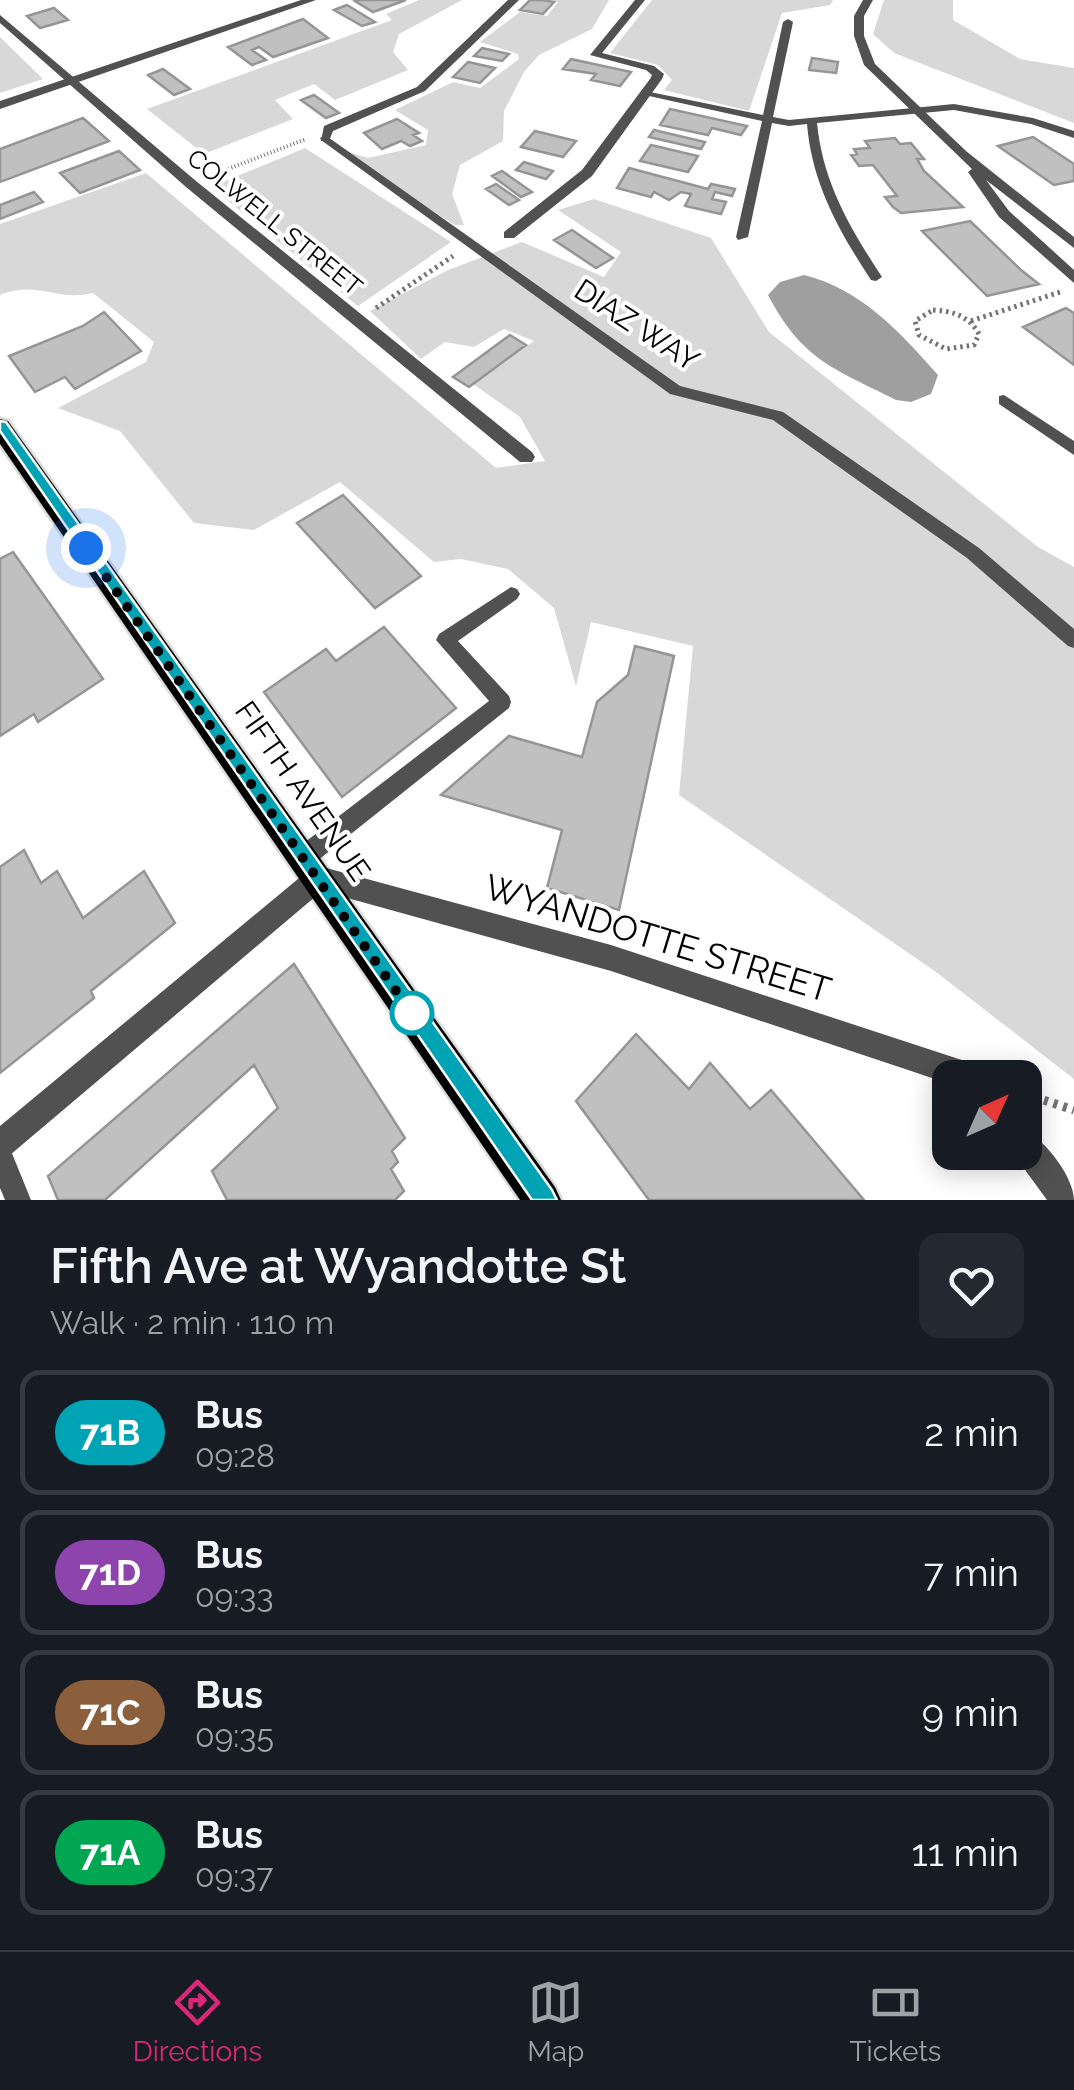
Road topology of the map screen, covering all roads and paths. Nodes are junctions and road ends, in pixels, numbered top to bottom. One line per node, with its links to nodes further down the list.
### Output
1 (311, 0): 7 (street)
2 (514, 0): 14 (street)
3 (640, 0): 8 (street)
4 (868, 0): 10 (street)
5 (0, 18): 7 (street, COLWELL STREET)
6 (788, 22): 11 (lane)
7 (73, 80): 9 (street); 16 (street, COLWELL STREET)
8 (645, 94): 11 (lane); 17 (street)
9 (0, 105)
10 (913, 108): 12 (lane); 13 (lane); 15 (street)
11 (771, 120): 12 (lane); 18 (lane)
12 (812, 122): 21 (lane)
13 (1074, 135)
14 (324, 138): 16 (path); 20 (lane, DIAZ WAY)
15 (962, 154): 19 (street); 22 (street)
16 (191, 184): 23 (street, COLWELL STREET)
17 (509, 235)
18 (742, 237)
19 (1074, 244)
20 (470, 245): 23 (path); 30 (lane, DIAZ WAY)
21 (876, 277)
22 (1070, 284): 24 (path)
23 (359, 320): 28 (street, COLWELL STREET)
24 (971, 321): 24 (path)
25 (1004, 400): 27 (lane)
26 (0, 427): 31 (main road, FIFTH AVENUE)
27 (1074, 450)
28 (526, 457)
29 (511, 594): 31 (lane)
30 (1074, 640)
31 (311, 868): 32 (street, WYANDOTTE STREET); 35 (street); 39 (main road, FIFTH AVENUE)
32 (932, 1063)
33 (1042, 1100): 34 (path)
34 (1074, 1110)
35 (0, 1145)
36 (0, 1155): 38 (lane)
37 (1042, 1168): 40 (street)
38 (18, 1200)
39 (542, 1200)
40 (1066, 1200)

